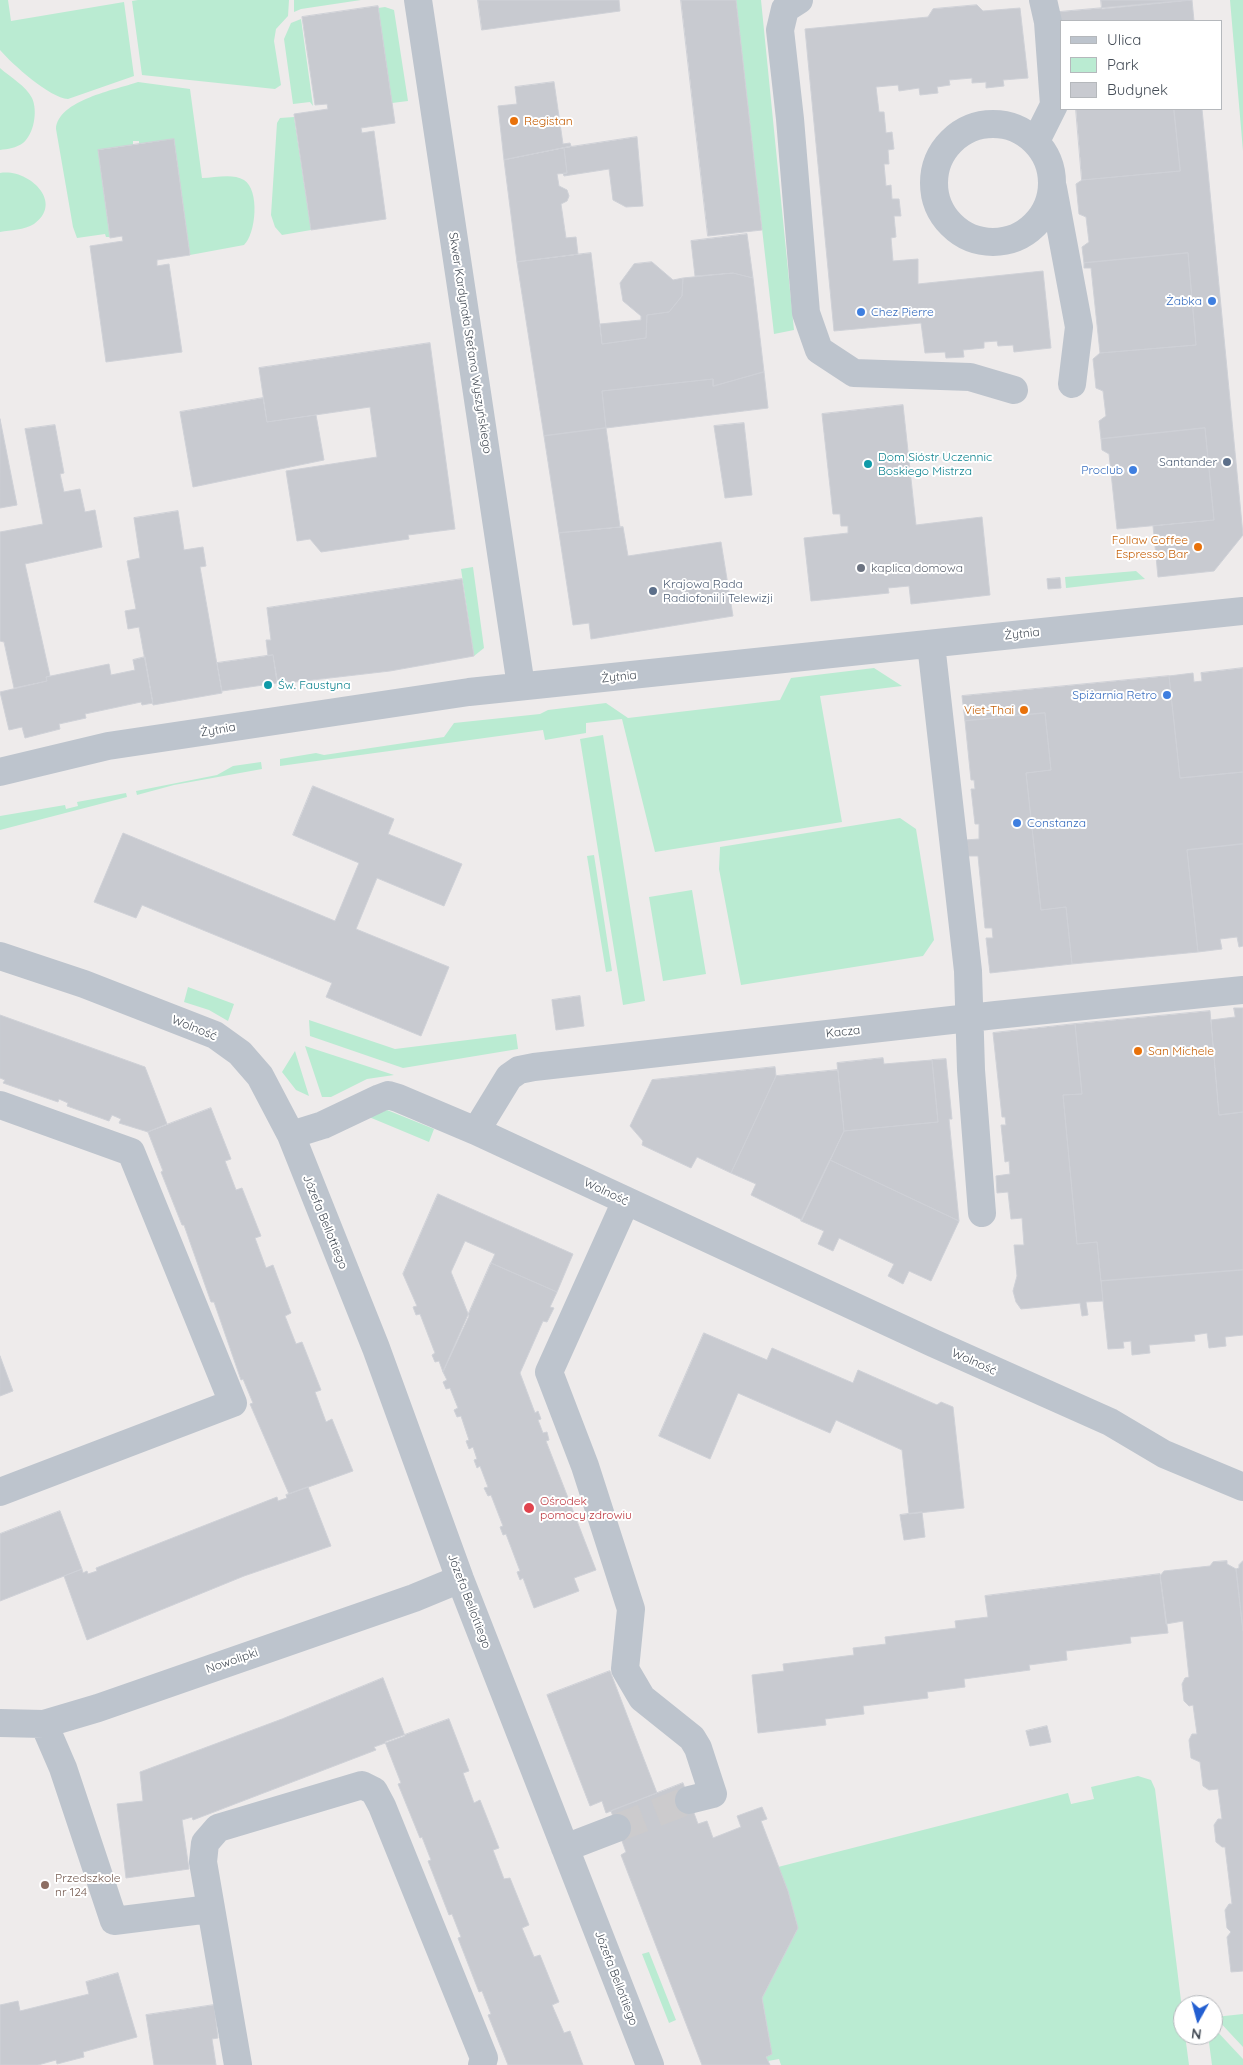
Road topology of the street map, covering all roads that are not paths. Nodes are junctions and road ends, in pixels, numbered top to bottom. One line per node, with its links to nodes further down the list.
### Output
1 (418, 0): 10 (street, Skwer Kardynała Stefana Wyszyńskiego)
2 (799, 0): 7 (street)
3 (1043, 0): 4 (street)
4 (1036, 141): 5 (street); 5 (street)
5 (1052, 188): 6 (street)
6 (1072, 384)
7 (1014, 390)
8 (1243, 611): 9 (street, Żytnia)
9 (931, 644): 10 (street, Żytnia); 14 (street)
10 (521, 686): 11 (street, Żytnia)
11 (0, 772)
12 (0, 956): 17 (street, Wolność)
13 (1243, 990): 14 (street, Kacza)
14 (969, 1018): 16 (street, Kacza); 19 (street)
15 (0, 1105): 21 (street)
16 (476, 1131): 17 (street, Wolność); 18 (street, Wolność)
17 (291, 1135): 22 (street, Józefa Bellottiego)
18 (626, 1202): 20 (street, Wolność); 25 (street)
19 (982, 1213)
20 (1243, 1487)
21 (0, 1492)
22 (460, 1579): 24 (street, Nowolipki); 27 (street, Józefa Bellottiego)
23 (0, 1723): 24 (street, Nowolipki)
24 (44, 1724): 28 (street)
25 (689, 1800)
26 (617, 1828): 27 (street)
27 (565, 1848): 31 (street, Józefa Bellottiego)
28 (210, 1909): 29 (street); 30 (street)
29 (238, 2065)
30 (482, 2065)
31 (650, 2065)

